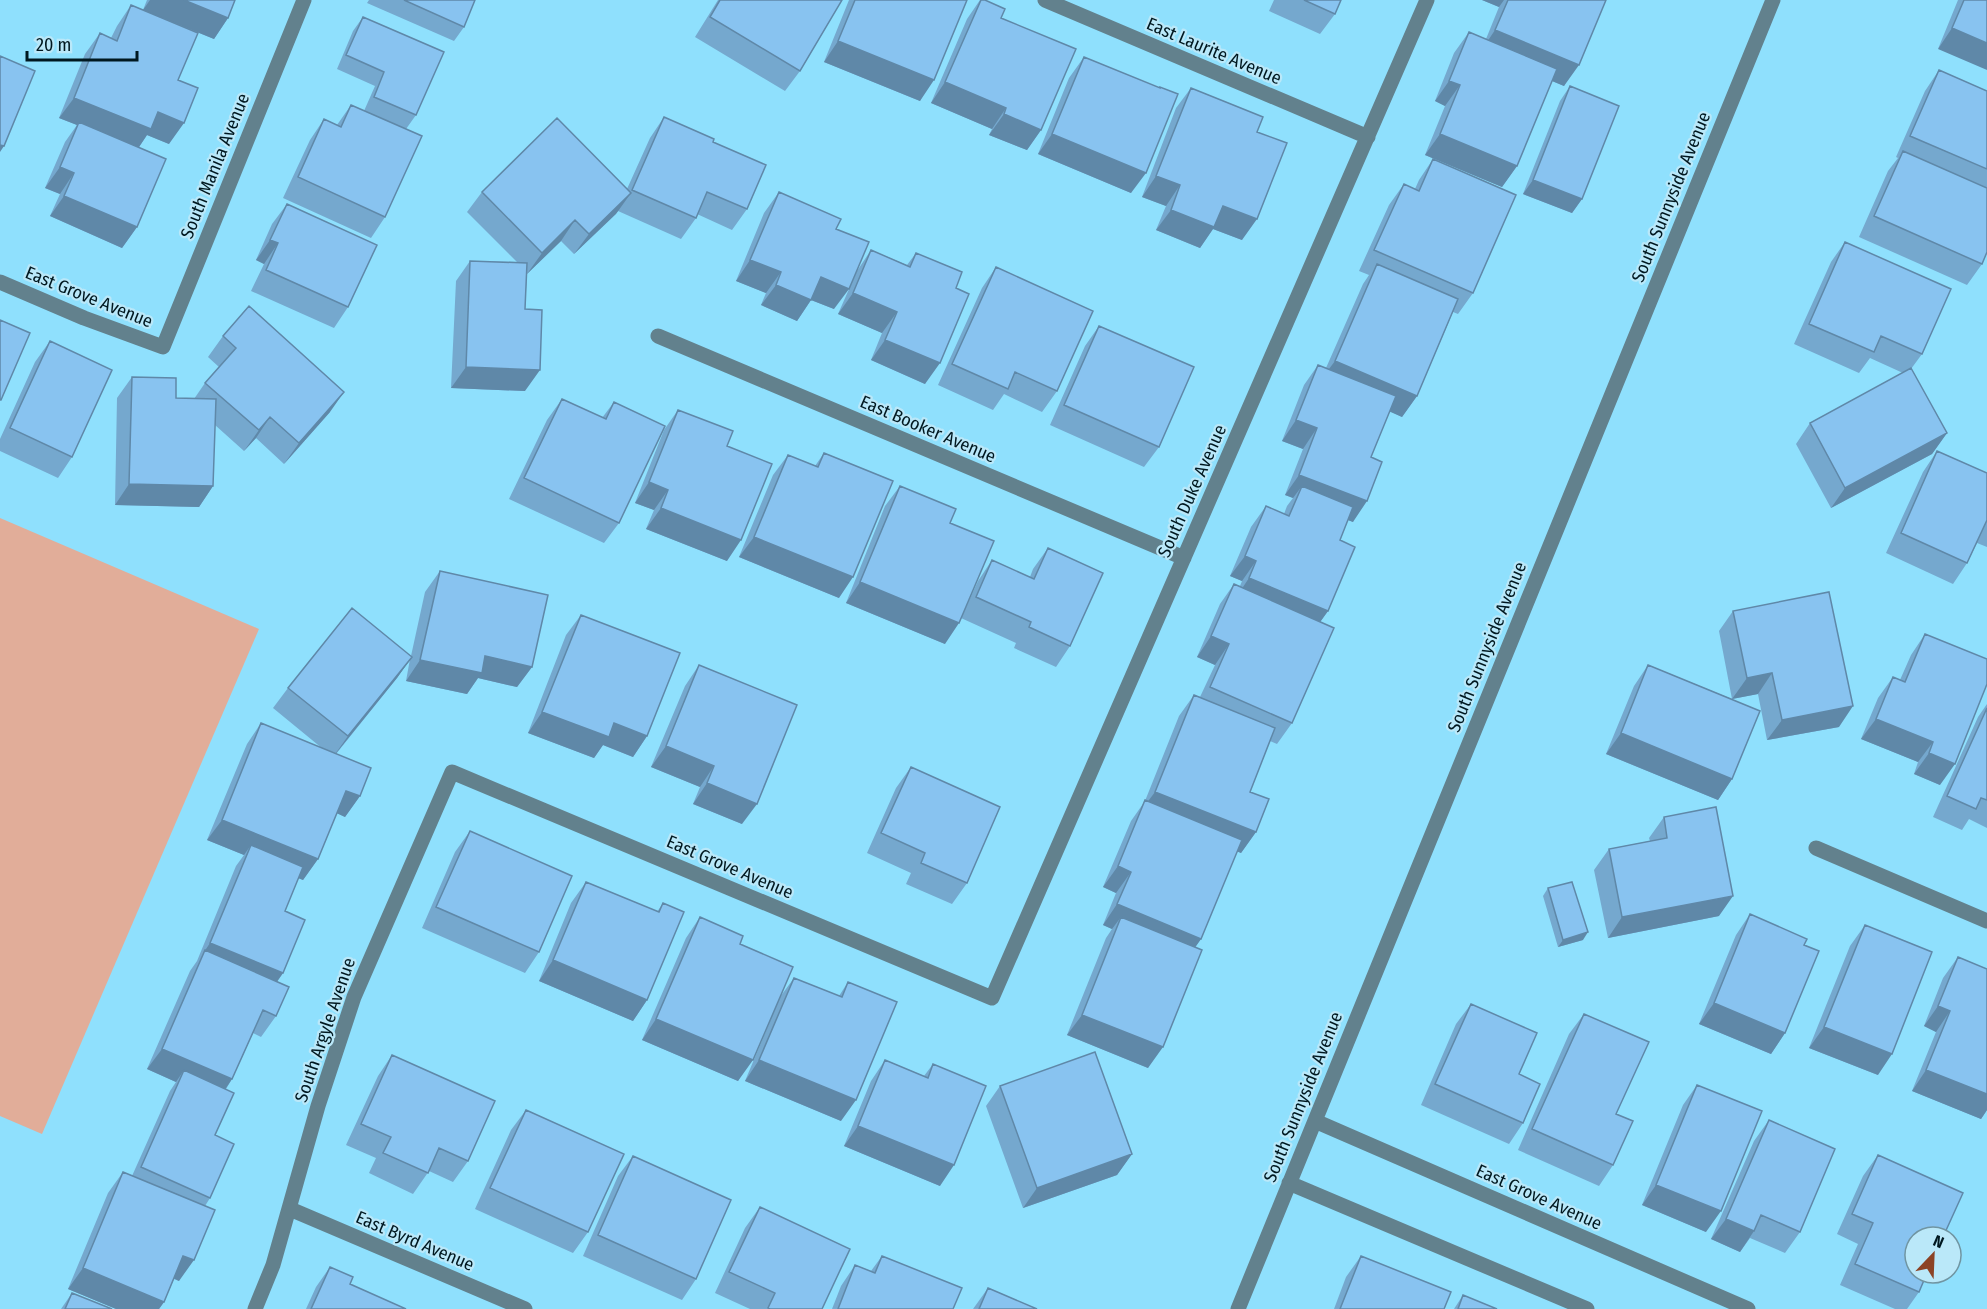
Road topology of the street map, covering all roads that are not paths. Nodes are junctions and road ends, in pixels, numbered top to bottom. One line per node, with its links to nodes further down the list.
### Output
1 (304, 0): 8 (street, South Manila Avenue)
2 (1045, 0): 5 (street, East Laurite Avenue)
3 (1427, 0): 5 (street, South Duke Avenue)
4 (1773, 0): 14 (street, South Sunnyside Avenue)
5 (1368, 137): 9 (street, South Duke Avenue)
6 (0, 282): 8 (street, East Grove Avenue)
7 (658, 336): 9 (street, East Booker Avenue)
8 (163, 347)
9 (1184, 558): 13 (street, South Duke Avenue)
10 (452, 772): 13 (street, East Grove Avenue); 16 (street, South Argyle Avenue)
11 (1816, 848): 12 (street)
12 (1987, 921)
13 (992, 998)
14 (1315, 1121): 15 (street, South Sunnyside Avenue); 21 (street, East Grove Avenue)
15 (1289, 1183): 19 (street, South Sunnyside Avenue); 20 (street)
16 (290, 1209): 17 (street, South Argyle Avenue); 18 (street, East Byrd Avenue)
17 (255, 1309)
18 (525, 1309)
19 (1238, 1309)
20 (1587, 1309)
21 (1748, 1309)

